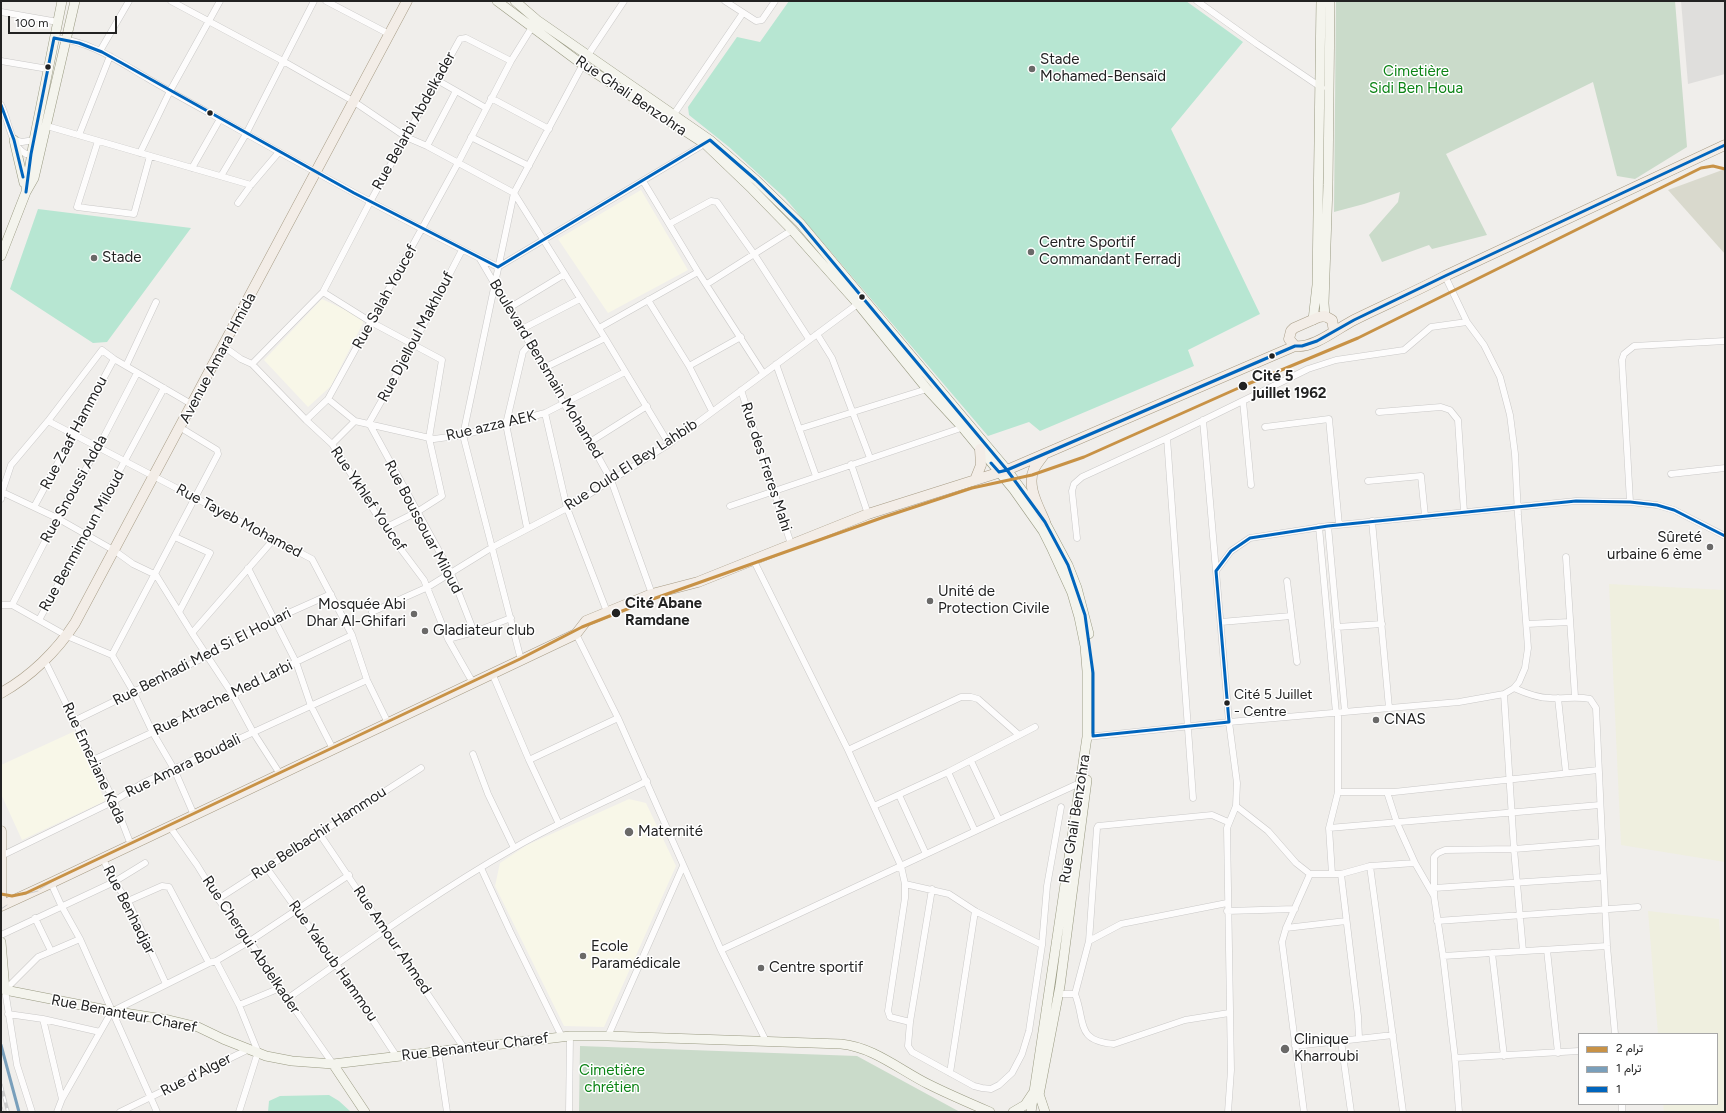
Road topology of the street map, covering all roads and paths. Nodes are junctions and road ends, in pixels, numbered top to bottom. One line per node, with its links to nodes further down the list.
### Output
1 (62, 1): 19 (main road)
2 (75, 1): 24 (main road)
3 (129, 1): 25 (street)
4 (171, 1): 20 (street)
5 (220, 1): 20 (street)
6 (314, 1): 29 (street)
7 (326, 1): 22 (street)
8 (407, 1): 22 (main road, Avenue Amara Hmida)
9 (497, 1): 21 (main road, Rue Ghali Benzohra)
10 (515, 1): 21 (main road, Rue Ghali Benzohra)
11 (624, 1): 26 (street)
12 (724, 1): 18 (street)
13 (775, 1): 18 (street)
14 (1197, 1): 34 (street)
15 (1322, 1): 34 (main road)
16 (1330, 1): 35 (main road)
17 (1, 12): 19 (street)
18 (743, 13): 42 (street)
19 (58, 22): 23 (main road)
20 (209, 22): 29 (street); 36 (street)
21 (534, 24): 26 (main road, Rue Ghali Benzohra); 30 (street, Rue Salah Youcef); 31 (main road, Rue Ghali Benzohra)
22 (389, 34): 39 (main road, Avenue Amara Hmida)
23 (54, 38): 24 (street, Boulevard Bensmain Mohamed); 32 (main road)
24 (66, 39): 25 (street, Boulevard Bensmain Mohamed); 44 (main road)
25 (100, 51): 27 (street, Boulevard Bensmain Mohamed)
26 (588, 55): 31 (street); 42 (main road, Rue Ghali Benzohra)
27 (110, 56): 36 (street, Boulevard Bensmain Mohamed); 47 (street)
28 (1, 61): 32 (street)
29 (283, 61): 39 (street); 46 (street)
30 (511, 61): 33 (street, Rue Belarbi Abdelkader); 38 (street, Rue Salah Youcef)
31 (583, 65): 45 (street); 53 (main road, Rue Ghali Benzohra)
32 (48, 69): 51 (main road)
33 (437, 80): 37 (street); 48 (street, Rue Belarbi Abdelkader)
34 (1319, 87): 35 (street); 93 (main road)
35 (1329, 89): 92 (main road)
36 (170, 91): 43 (street, Boulevard Bensmain Mohamed); 58 (street)
37 (456, 91): 41 (street); 55 (street)
38 (491, 98): 41 (street, Rue Salah Youcef); 45 (street)
39 (353, 101): 48 (street); 64 (main road, Avenue Amara Hmida)
40 (1, 105): 50 (street)
41 (486, 108): 49 (street, Rue Salah Youcef)
42 (674, 114): 53 (main road, Rue Ghali Benzohra)
43 (220, 119): 46 (street, Boulevard Bensmain Mohamed); 63 (street)
44 (47, 126): 47 (street); 56 (main road)
45 (549, 129): 62 (street)
46 (246, 134): 57 (street, Boulevard Bensmain Mohamed); 65 (street)
47 (79, 135): 52 (street)
48 (406, 137): 55 (street); 70 (street, Rue Belarbi Abdelkader)
49 (471, 137): 61 (street, Rue Salah Youcef); 62 (street)
50 (14, 140): 51 (street); 59 (street); 68 (main road)
51 (34, 140): 59 (main road)
52 (98, 141): 58 (street); 60 (street)
53 (708, 142): 66 (street, Boulevard Bensmain Mohamed); 74 (main road, Rue Ghali Benzohra); 90 (main road, Rue Ghali Benzohra)
54 (1725, 145): 83 (main road)
55 (426, 146): 61 (street)
56 (42, 149): 59 (street); 68 (main road)
57 (279, 152): 64 (street, Boulevard Bensmain Mohamed); 67 (street)
58 (140, 153): 60 (street)
59 (31, 154): 68 (main road)
60 (150, 156): 63 (street)
61 (458, 163): 69 (street); 73 (street, Rue Salah Youcef)
62 (529, 166): 69 (street)
63 (192, 168): 65 (street)
64 (316, 172): 70 (street, Boulevard Bensmain Mohamed); 108 (main road, Avenue Amara Hmida)
65 (221, 176): 67 (street)
66 (643, 180): 72 (street); 75 (street, Boulevard Bensmain Mohamed)
67 (251, 185): 71 (street)
68 (26, 192): 78 (main road)
69 (514, 193): 75 (street); 80 (street)
70 (370, 202): 73 (street, Boulevard Bensmain Mohamed); 86 (street, Rue Belarbi Abdelkader)
71 (238, 203)
72 (669, 224): 77 (street); 81 (street)
73 (422, 228): 76 (street, Boulevard Bensmain Mohamed); 95 (street, Rue Salah Youcef)
74 (792, 230): 77 (street); 90 (main road, Rue Ghali Benzohra)
75 (545, 240): 80 (street, Boulevard Bensmain Mohamed); 82 (street)
76 (462, 250): 79 (street, Boulevard Bensmain Mohamed); 107 (street, Rue Djelloul Makhlouf)
77 (754, 254): 85 (street); 104 (street)
78 (1, 256)
79 (480, 258): 80 (street, Boulevard Bensmain Mohamed); 84 (street, Boulevard Bensmain Mohamed)
80 (498, 267): 84 (street)
81 (698, 272): 85 (street); 88 (street)
82 (565, 274): 87 (street); 91 (street)
83 (1445, 276): 94 (main road); 96 (street)
84 (494, 284): 91 (street, Boulevard Bensmain Mohamed); 143 (street)
85 (707, 284): 102 (street)
86 (322, 292): 95 (street); 112 (street, Rue Belarbi Abdelkader)
87 (580, 298): 97 (street); 98 (street)
88 (648, 300): 97 (street); 115 (street)
89 (156, 302): 114 (street)
90 (861, 302): 100 (street, Rue Ould El Bey Lahbib); 121 (main road, Rue Ghali Benzohra); 138 (main road, Rue Ghali Benzohra)
91 (509, 308): 98 (street, Boulevard Bensmain Mohamed)
92 (1329, 319): 93 (main road); 94 (main road); 99 (main road)
93 (1312, 320): 101 (main road)
94 (1354, 320): 99 (main road)
95 (371, 322): 107 (street); 123 (street, Rue Salah Youcef)
96 (1467, 322): 124 (street); 171 (street)
97 (599, 328): 103 (street)
98 (522, 329): 106 (street, Boulevard Bensmain Mohamed)
99 (1334, 331): 109 (main road)
100 (817, 334): 104 (street, Rue Ould El Bey Lahbib); 129 (street)
101 (1289, 336): 109 (main road); 110 (main road)
102 (741, 337): 115 (street); 119 (street)
103 (605, 338): 116 (street); 117 (street)
104 (809, 339): 113 (street, Rue Ould El Bey Lahbib)
105 (1725, 341): 168 (street)
106 (530, 344): 116 (street, Boulevard Bensmain Mohamed); 137 (street)
107 (413, 345): 136 (street, Rue Djelloul Makhlouf); 144 (street)
108 (223, 346): 112 (street, Rue Ykhlef Youcef); 126 (main road, Avenue Amara Hmida)
109 (1295, 346): 110 (main road)
110 (1279, 353): 151 (main road)
111 (114, 359): 114 (street); 134 (street); 142 (street, Rue Zaaf Hammou)
112 (252, 364): 132 (street, Rue Ykhlef Youcef)
113 (776, 364): 119 (street, Rue Ould El Bey Lahbib); 141 (street)
114 (126, 366): 118 (street)
115 (689, 366): 128 (street)
116 (544, 368): 125 (street, Boulevard Bensmain Mohamed)
117 (625, 372): 125 (street, Rue azza AEK); 127 (street)
118 (137, 373): 120 (street); 149 (street, Rue Snoussi Adda)
119 (763, 373): 122 (street, Rue Ould El Bey Lahbib)
120 (164, 388): 126 (street); 153 (street, Rue Benmimoun Miloud)
121 (927, 389): 129 (street); 138 (main road, Rue Ghali Benzohra)
122 (741, 390): 128 (street, Rue Ould El Bey Lahbib); 164 (street, Rue des Freres Mahi)
123 (328, 400): 132 (street, Rue Salah Youcef); 135 (street)
124 (1243, 401): 133 (street); 163 (street)
125 (564, 404): 131 (street, Rue azza AEK); 146 (street, Boulevard Bensmain Mohamed)
126 (193, 405): 140 (main road, Avenue Amara Hmida)
127 (647, 406): 146 (street); 148 (street)
128 (712, 411): 148 (street, Rue Ould El Bey Lahbib)
129 (852, 412): 141 (street); 152 (street)
130 (1379, 412): 174 (street)
131 (545, 413): 137 (street, Rue azza AEK); 172 (street)
132 (306, 420): 147 (street, Rue Ykhlef Youcef)
133 (1203, 420): 145 (street); 196 (street)
134 (48, 421): 142 (street, Rue Benmimoun Miloud); 165 (street)
135 (356, 421): 136 (street, Rue azza AEK); 147 (street)
136 (369, 423): 144 (street, Rue azza AEK); 173 (street, Rue Boussouar Miloud)
137 (506, 424): 143 (street, Rue azza AEK); 184 (street)
138 (966, 426): 150 (main road, Rue Ghali Benzohra); 152 (street); 156 (main road, Rue Ghali Benzohra)
139 (1266, 427): 180 (street)
140 (181, 428): 158 (main road, Avenue Amara Hmida); 166 (street)
141 (799, 429): 159 (street)
142 (74, 434): 149 (street, Rue Benmimoun Miloud); 170 (street, Rue Zaaf Hammou)
143 (463, 435): 144 (street, Rue azza AEK); 191 (street)
144 (429, 438): 173 (street)
145 (1167, 438): 188 (street); 247 (street)
146 (590, 442): 160 (street, Boulevard Bensmain Mohamed)
147 (332, 444): 183 (street, Rue Ykhlef Youcef)
148 (668, 444): 160 (street, Rue Ould El Bey Lahbib)
149 (98, 448): 153 (street, Rue Benmimoun Miloud); 177 (street, Rue Snoussi Adda)
150 (980, 449): 156 (main road, Rue Ghali Benzohra); 161 (main road)
151 (1044, 455): 156 (main road); 179 (main road)
152 (870, 458): 154 (street)
153 (126, 462): 158 (street, Rue Benmimoun Miloud); 185 (street, Rue Benmimoun Miloud)
154 (851, 464): 159 (street); 175 (street)
155 (1725, 468): 157 (street)
156 (1003, 471): 161 (main road); 179 (main road, Rue Ghali Benzohra); 251 (main road, Rue Ghali Benzohra)
157 (1671, 474)
158 (155, 476): 166 (street, Rue Tayeb Mohamed); 192 (main road, Avenue Amara Hmida)
159 (816, 476): 164 (street)
160 (611, 480): 172 (street, Rue Ould El Bey Lahbib); 202 (street, Boulevard Bensmain Mohamed)
161 (975, 480): 175 (main road)
162 (1368, 481): 176 (street)
163 (1252, 485)
164 (773, 491): 169 (street); 190 (street, Rue des Freres Mahi)
165 (2, 492): 167 (street); 170 (street)
166 (195, 497): 187 (street); 189 (street, Rue Tayeb Mohamed)
167 (1, 499)
168 (1630, 502): 171 (street); 186 (street)
169 (730, 506)
170 (34, 507): 177 (street)
171 (1517, 507): 174 (street); 215 (street)
172 (567, 508): 184 (street, Rue Ould El Bey Lahbib); 207 (street)
173 (417, 512): 183 (street); 197 (street, Rue Boussouar Miloud)
174 (1464, 512): 176 (street)
175 (868, 514): 190 (main road)
176 (1425, 516): 178 (street)
177 (57, 518): 185 (street); 204 (street, Rue Snoussi Adda)
178 (1372, 521): 180 (street); 214 (street)
179 (1045, 522): 251 (main road, Rue Ghali Benzohra)
180 (1339, 525): 181 (street)
181 (1328, 526): 182 (street); 216 (street)
182 (1319, 527): 196 (street); 241 (street)
183 (385, 528): 200 (street, Rue Ykhlef Youcef)
184 (527, 528): 191 (street, Rue Ould El Bey Lahbib)
185 (85, 535): 192 (street); 210 (street, Rue Benmimoun Miloud)
186 (1725, 536)
187 (175, 537): 198 (street); 205 (street)
188 (1077, 538)
189 (274, 539): 195 (street); 201 (street, Rue Tayeb Mohamed)
190 (791, 544): 194 (main road)
191 (491, 548): 197 (street, Rue Ould El Bey Lahbib); 209 (street)
192 (115, 551): 198 (street); 221 (main road, Avenue Amara Hmida)
193 (1566, 557): 213 (street)
194 (753, 559): 202 (main road); 253 (street)
195 (248, 568): 211 (street); 218 (street)
196 (1216, 571): 212 (street)
197 (451, 573): 200 (street, Rue Ould El Bey Lahbib); 217 (street, Rue Boussouar Miloud)
198 (156, 575): 205 (street); 223 (street)
199 (1287, 581): 208 (street)
200 (428, 588): 206 (street, Rue Ould El Bey Lahbib); 222 (street, Rue Ykhlef Youcef)
201 (331, 594): 211 (street, Rue Benhadi Med Si El Houari); 220 (street, Rue Tayeb Mohamed)
202 (652, 594): 207 (main road)
203 (1, 604): 204 (street)
204 (12, 605): 210 (street)
205 (179, 612): 218 (street)
206 (372, 612)
207 (607, 612): 219 (main road)
208 (1291, 616): 212 (street); 228 (street)
209 (511, 618): 217 (street); 226 (street)
210 (39, 620): 221 (street)
211 (275, 620): 224 (street, Rue Benhadi Med Si El Houari); 227 (street)
212 (1221, 622): 244 (street)
213 (1570, 622): 215 (street); 237 (street)
214 (1382, 624): 216 (street); 240 (street)
215 (1526, 624): 232 (street)
216 (1337, 627): 241 (street)
217 (474, 632): 222 (street)
218 (192, 633): 224 (street)
219 (576, 634): 226 (main road); 242 (street)
220 (352, 635): 227 (street, Rue Atrache Med Larbi); 230 (street, Rue Tayeb Mohamed)
221 (67, 636): 223 (street); 225 (main road, Avenue Amara Hmida)
222 (448, 639): 231 (street, Rue Ykhlef Youcef)
223 (112, 656): 233 (street)
224 (207, 656): 233 (street, Rue Benhadi Med Si El Houari); 236 (street)
225 (44, 659): 234 (main road, Avenue Amara Hmida); 243 (street, Rue Emeziane Kada)
226 (521, 660): 229 (main road)
227 (296, 662): 236 (street, Rue Atrache Med Larbi); 239 (street)
228 (1296, 662)
229 (492, 673): 231 (main road); 256 (street)
230 (367, 680): 239 (street, Rue Amara Boudali); 245 (street, Rue Tayeb Mohamed)
231 (473, 683): 245 (main road)
232 (1514, 688): 235 (street); 238 (street)
233 (133, 691): 243 (street, Rue Benhadi Med Si El Houari); 249 (street)
234 (1, 693)
235 (1504, 694): 240 (street); 264 (street)
236 (233, 695): 248 (street); 249 (street, Rue Atrache Med Larbi)
237 (1575, 697): 238 (street); 260 (street)
238 (1558, 698): 262 (street)
239 (311, 706): 248 (street, Rue Amara Boudali); 252 (street)
240 (1389, 708): 241 (street)
241 (1340, 713): 244 (street); 267 (street)
242 (618, 718): 256 (street); 265 (street)
243 (74, 721): 255 (street, Rue Emeziane Kada)
244 (1229, 722): 247 (street); 274 (street)
245 (388, 723): 252 (main road)
246 (1035, 727): 250 (street)
247 (1187, 727): 251 (street); 270 (street)
248 (253, 732): 259 (street, Rue Amara Boudali); 263 (street)
249 (153, 733): 255 (street, Rue Atrache Med Larbi); 259 (street)
250 (1019, 735): 253 (street); 257 (street)
251 (1090, 737): 266 (main road, Rue Ghali Benzohra)
252 (333, 749): 263 (main road)
253 (848, 750): 273 (street)
254 (473, 754): 289 (street)
255 (93, 760): 271 (street, Rue Emeziane Kada)
256 (529, 760): 281 (street)
257 (971, 761): 261 (street); 278 (street)
258 (421, 768): 286 (street, Rue Belbachir Hammou)
259 (174, 769): 271 (street, Rue Amara Boudali); 277 (street)
260 (1598, 770): 262 (street); 272 (street)
261 (948, 772): 269 (street); 285 (street)
262 (1566, 773): 264 (street)
263 (280, 774): 277 (main road)
264 (1509, 779): 268 (street); 276 (street)
265 (647, 781): 281 (street); 296 (street)
266 (1084, 782): 278 (street); 350 (main road, Rue Ghali Benzohra); 379 (main road, Rue Ghali Benzohra)
267 (1338, 792): 268 (street); 283 (street)
268 (1387, 792): 280 (street)
269 (899, 795): 273 (street); 291 (street)
270 (1193, 798)
271 (114, 801): 288 (street, Rue Emeziane Kada); 292 (street, Rue Amara Boudali)
272 (1600, 805): 276 (street); 287 (street)
273 (874, 806): 297 (street)
274 (1236, 806): 279 (street); 301 (street)
275 (1061, 807): 336 (street)
276 (1512, 813): 280 (street); 290 (street)
277 (194, 815): 282 (main road)
278 (998, 820): 285 (street)
279 (1228, 822): 316 (street); 334 (street)
280 (1397, 823): 283 (street); 295 (street)
281 (559, 824): 289 (street)
282 (170, 827): 288 (main road); 313 (street, Rue Chergui Abdelkader)
283 (1329, 828): 302 (street)
284 (1, 831): 292 (main road)
285 (975, 831): 291 (street)
286 (319, 833): 299 (street, Rue Belbachir Hammou); 304 (street, Rue Amour Ahmed)
287 (1602, 842): 290 (street); 305 (street)
288 (131, 845): 293 (main road)
289 (514, 848): 300 (street)
290 (1514, 848): 307 (street); 310 (street)
291 (926, 854): 297 (street)
292 (1, 856): 314 (main road)
293 (103, 859): 306 (street, Rue Benhadjar); 308 (main road)
294 (145, 863): 306 (street)
295 (1415, 863): 298 (street); 312 (street)
296 (683, 866): 338 (street); 362 (street)
297 (901, 866): 309 (street); 338 (street)
298 (1370, 866): 303 (street); 361 (street)
299 (266, 867): 313 (street, Rue Belbachir Hammou); 320 (street, Rue Yakoub Hammou)
300 (481, 868): 330 (street); 363 (street)
301 (1310, 874): 302 (street); 321 (street)
302 (1332, 874): 303 (street)
303 (1341, 874): 327 (street)
304 (349, 875): 320 (street); 330 (street, Rue Amour Ahmed)
305 (1604, 877): 307 (street); 322 (street)
306 (114, 882): 315 (street, Rue Benhadjar); 317 (street)
307 (1517, 882): 310 (street); 325 (street)
308 (51, 883): 317 (street); 318 (main road)
309 (905, 884): 311 (street); 358 (street)
310 (1434, 888): 312 (street)
311 (932, 889): 323 (street); 358 (street)
312 (1434, 896): 328 (street)
313 (218, 899): 333 (street, Rue Chergui Abdelkader)
314 (1, 900)
315 (128, 901): 345 (street); 347 (street, Rue Benhadjar)
316 (1227, 903): 324 (street); 334 (street)
317 (61, 905): 326 (street); 332 (street)
318 (1, 906)
319 (1638, 907): 322 (street)
320 (297, 909): 333 (street); 346 (street, Rue Yakoub Hammou)
321 (1295, 909): 324 (street); 329 (street)
322 (1605, 909): 325 (street); 337 (street)
323 (975, 911): 336 (street); 378 (street)
324 (1228, 911): 355 (street)
325 (1520, 915): 328 (street); 341 (street)
326 (35, 918): 331 (street); 340 (street)
327 (1346, 921): 329 (street); 364 (street)
328 (1438, 921): 343 (street)
329 (1286, 928): 367 (street)
330 (386, 931): 346 (street); 368 (street, Rue Amour Ahmed)
331 (1, 935)
332 (80, 939): 340 (street); 354 (street)
333 (250, 941): 344 (street); 348 (street, Rue Chergui Abdelkader)
334 (1089, 941): 351 (street)
335 (1, 942): 349 (main road)
336 (1042, 945): 378 (street)
337 (1606, 946): 339 (street); 360 (street)
338 (721, 950): 365 (street)
339 (1548, 950): 341 (street); 373 (street)
340 (51, 951): 349 (street)
341 (1523, 951): 342 (street)
342 (1492, 953): 343 (street); 374 (street)
343 (1443, 956): 376 (street)
344 (216, 961): 345 (street); 353 (street)
345 (209, 963): 347 (street)
346 (336, 964): 352 (street); 375 (street, Rue Yakoub Hammou)
347 (166, 984): 354 (street)
348 (280, 988): 352 (street, Rue Chergui Abdelkader); 353 (street)
349 (5, 990): 354 (main road, Rue Benanteur Charef); 356 (street)
350 (1058, 994): 351 (street); 379 (main road, Rue Ghali Benzohra)
351 (1075, 994): 355 (street)
352 (287, 999): 377 (street, Rue Chergui Abdelkader)
353 (239, 1005): 372 (street)
354 (112, 1011): 359 (street); 369 (main road, Rue Benanteur Charef); 380 (street)
355 (1229, 1013): 395 (street)
356 (8, 1014): 357 (street); 383 (street)
357 (43, 1019): 359 (street); 381 (street)
358 (910, 1022): 378 (street)
359 (100, 1032): 381 (street)
360 (1615, 1033)
361 (1393, 1035): 364 (street); 398 (street)
362 (608, 1036): 363 (main road, Rue Benanteur Charef); 365 (main road, Rue Benanteur Charef)
363 (566, 1037): 368 (main road, Rue Benanteur Charef); 389 (street)
364 (1359, 1038): 366 (street)
365 (766, 1041): 390 (main road, Rue Benanteur Charef)
366 (1341, 1042): 367 (street); 397 (street)
367 (1296, 1046): 396 (street)
368 (464, 1048): 370 (main road, Rue Benanteur Charef)
369 (249, 1049): 372 (main road, Rue Benanteur Charef); 380 (street, Rue d'Alger)
370 (438, 1051): 375 (main road, Rue Benanteur Charef); 388 (street)
371 (1578, 1051): 373 (street)
372 (258, 1052): 377 (main road, Rue Benanteur Charef); 382 (street)
373 (1558, 1052): 374 (street)
374 (1504, 1056): 376 (street)
375 (397, 1057): 377 (main road, Rue Benanteur Charef)
376 (1455, 1058): 399 (street)
377 (333, 1064): 387 (main road)
378 (950, 1073)
379 (1036, 1093): 391 (main road); 392 (main road, Rue Ghali Benzohra); 393 (main road, Rue Ghali Benzohra); 394 (main road)
380 (150, 1098): 385 (street, Rue d'Alger); 386 (street)
381 (62, 1099): 384 (street)
382 (238, 1111)
383 (32, 1112)
384 (57, 1112)
385 (120, 1112)
386 (157, 1112)
387 (365, 1112)
388 (447, 1112)
389 (569, 1112)
390 (990, 1112)
391 (1013, 1112)
392 (1031, 1112)
393 (1034, 1112)
394 (1045, 1112)
395 (1228, 1112)
396 (1304, 1112)
397 (1351, 1112)
398 (1403, 1112)
399 (1459, 1112)

